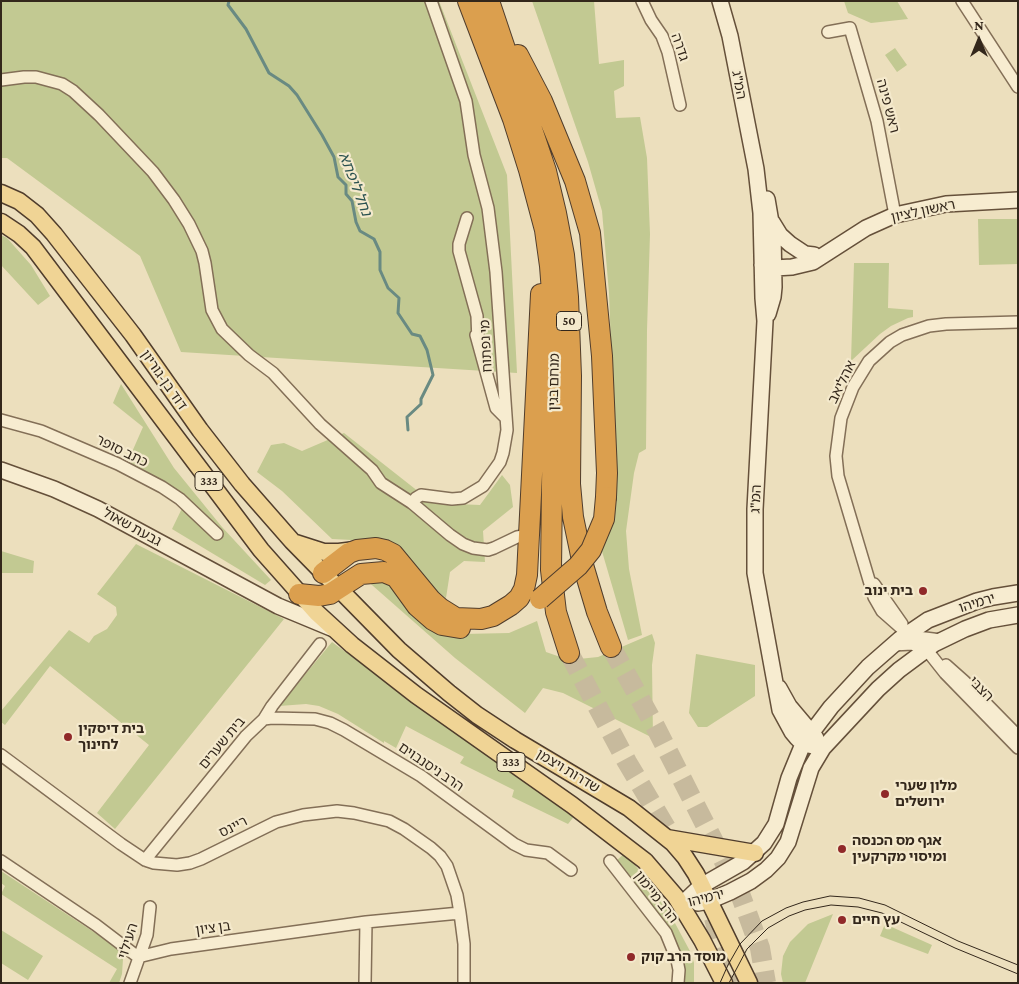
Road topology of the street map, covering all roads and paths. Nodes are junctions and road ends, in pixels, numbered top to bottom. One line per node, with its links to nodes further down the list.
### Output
1 (431, 1): 27 (street, מי נפתוח)
2 (468, 1): 19 (highway, מנחם בגין / 50)
3 (489, 1): 46 (highway, מנחם בגין / 50)
4 (496, 1): 36 (highway, bridge)
5 (642, 1): 11 (street, גדרה)
6 (720, 1): 12 (street, המ"ג)
7 (962, 1): 10 (street)
8 (828, 32): 15 (street, ראש פינה)
9 (1, 80): 30 (street)
10 (1018, 87)
11 (680, 105)
12 (756, 169): 17 (street, המ"ג); 21 (street, המ"ג)
13 (1, 193): 33 (main road, דוד בן-גוריון / 333)
14 (1018, 200): 15 (street, ראשון לציון)
15 (895, 215): 20 (street, ראשון לציון)
16 (467, 218): 26 (street)
17 (772, 221): 20 (street); 21 (street, המ"ג)
18 (1, 222): 38 (main road, דוד בן-גוריון / 333)
19 (545, 230): 32 (highway); 47 (highway, מנחם בגין / 50)
20 (808, 260): 21 (street, ראשון לציון); 22 (street)
21 (770, 264): 22 (street, המ"ג); 23 (street, המ"ג)
22 (773, 297): 23 (street, המ"ג)
23 (765, 320): 49 (street, המ"ג)
24 (1018, 322): 43 (street, אהליאב)
25 (473, 328): 26 (street)
26 (478, 342): 27 (street)
27 (506, 417): 30 (street, מי נפתוח)
28 (1, 420): 31 (street, כתב סופר)
29 (1, 470): 39 (street, גבעת שאול)
30 (412, 503): 32 (street)
31 (217, 534)
32 (527, 536): 34 (highway)
33 (292, 541): 34 (main road); 35 (main road, דוד בן-גוריון / 333)
34 (357, 550): 35 (highway)
35 (323, 573): 36 (main road, שדרות ויצמן / 333); 38 (main road)
36 (339, 590): 38 (highway); 58 (main road, שדרות ויצמן)
37 (1018, 593): 41 (street, ירמיהו)
38 (299, 594): 39 (street, גבעת שאול); 42 (main road, שדרות ויצמן)
39 (258, 595): 42 (street, גבעת שאול)
40 (1018, 615): 45 (street, ירמיהו)
41 (928, 620): 43 (street, ירמיהו); 45 (street)
42 (333, 629): 66 (main road, שדרות ויצמן / 333)
43 (909, 638): 45 (street, אהליאב); 48 (street); 51 (street, ירמיהו)
44 (320, 644): 52 (street, בית שערים)
45 (925, 644): 48 (street, ירמיהו); 53 (street, הצבי); 56 (street, הצבי)
46 (611, 647)
47 (569, 654)
48 (909, 662): 55 (street, ירמיהו)
49 (773, 676): 50 (street, המ"ג); 54 (street, המ"ג)
50 (789, 706): 51 (street); 54 (street, המ"ג)
51 (831, 707): 54 (street, ירמיהו)
52 (264, 719): 61 (street, בית שערים); 63 (street, הרב ניסנבוים)
53 (1018, 736)
54 (807, 738): 55 (street); 59 (street, ירמיהו)
55 (822, 748): 65 (street, ירמיהו)
56 (1018, 748)
57 (1, 754): 61 (street, ריינס)
58 (667, 838): 59 (main road); 64 (main road, שדרות ויצמן)
59 (754, 853): 64 (street, ירמיהו)
60 (1, 860): 70 (street)
61 (145, 860): 68 (street, ריינס)
62 (610, 861): 75 (street, הרב מיימון)
63 (571, 870)
64 (702, 886): 65 (main road, שדרות ויצמן); 66 (street, ירמיהו)
65 (708, 901): 66 (street, ירמיהו); 76 (main road, שדרות ויצמן)
66 (682, 905): 71 (main road, שדרות ויצמן / 333)
67 (150, 908): 70 (street, העילוי)
68 (460, 913): 69 (street, בן ציון); 74 (street, ריינס)
69 (366, 922): 70 (street, בן ציון); 73 (street)
70 (138, 957): 72 (street, העילוי)
71 (723, 979)
72 (130, 983)
73 (365, 983)
74 (464, 983)
75 (678, 983)
76 (749, 983)

